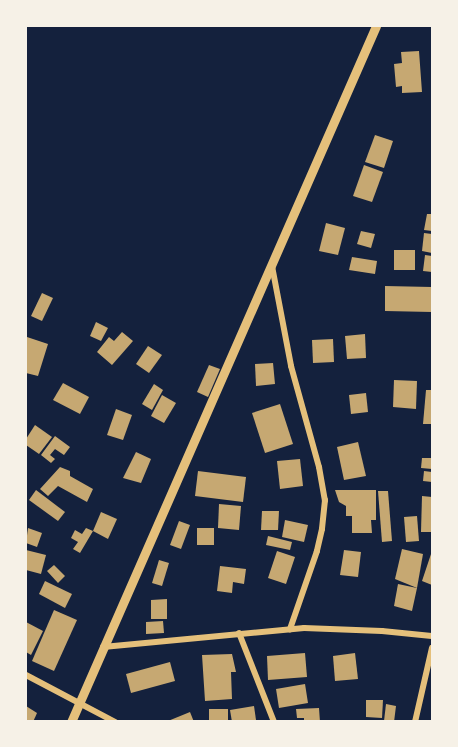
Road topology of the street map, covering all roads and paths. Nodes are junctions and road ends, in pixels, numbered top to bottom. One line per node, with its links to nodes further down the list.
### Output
1 (376, 26): 2 (street)
2 (272, 263): 3 (street); 6 (street)
3 (290, 629): 4 (street); 5 (street)
4 (239, 633): 6 (street); 12 (street)
5 (432, 636)
6 (104, 647): 9 (street)
7 (432, 648): 13 (street)
8 (26, 675): 9 (street)
9 (78, 704): 10 (street); 11 (street)
10 (70, 722)
11 (115, 722)
12 (274, 722)
13 (416, 722)

